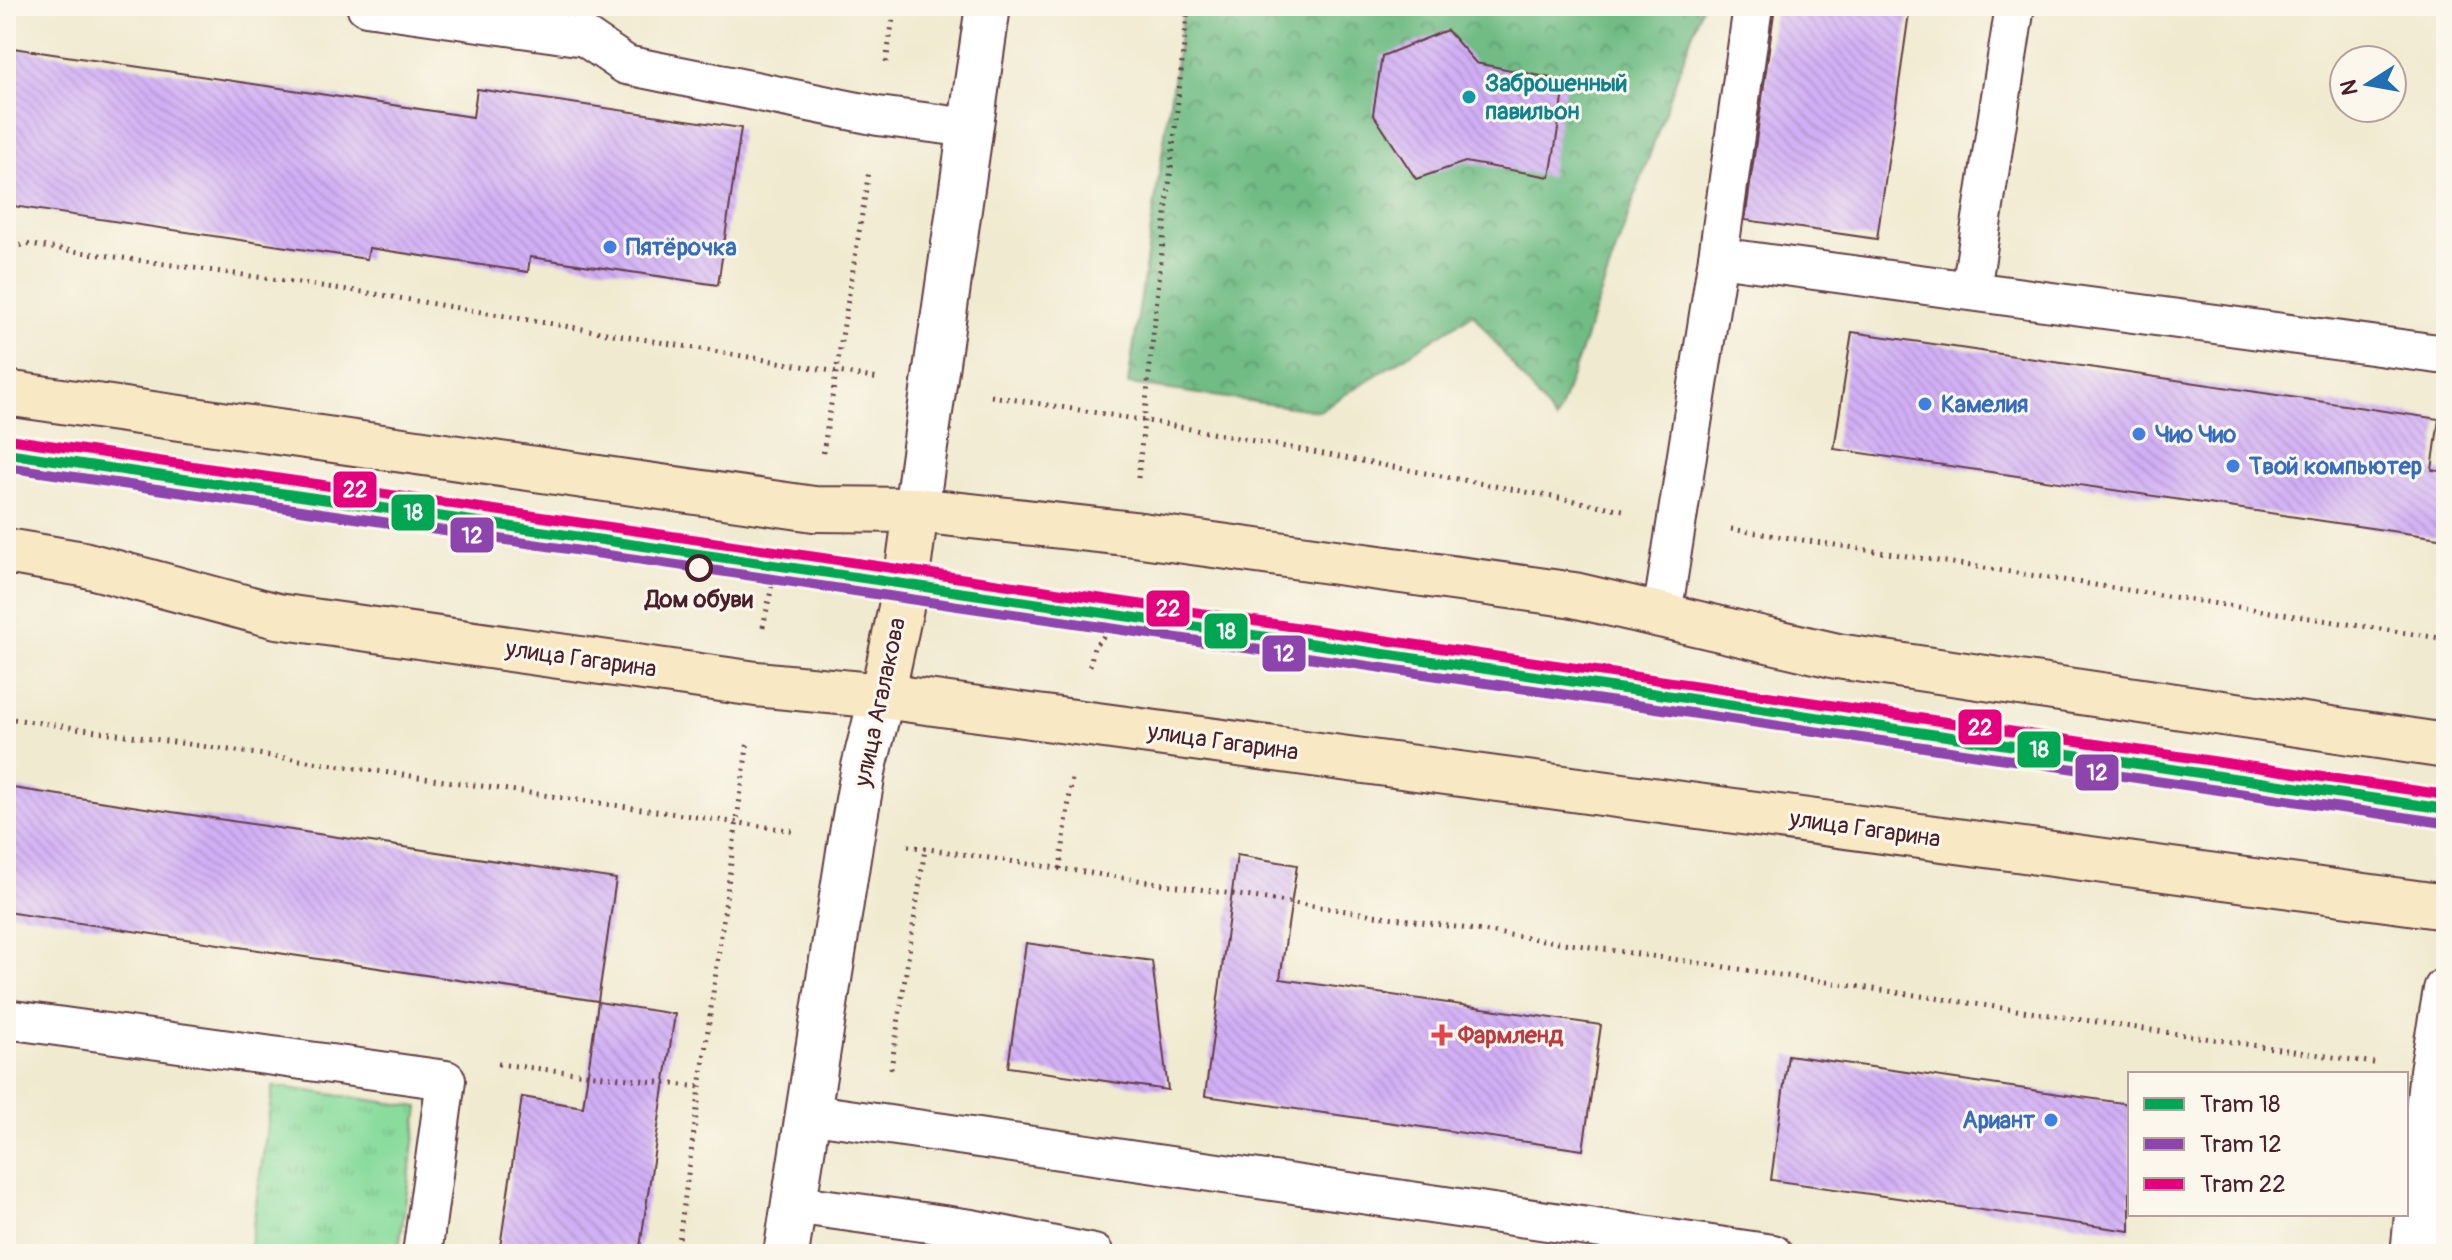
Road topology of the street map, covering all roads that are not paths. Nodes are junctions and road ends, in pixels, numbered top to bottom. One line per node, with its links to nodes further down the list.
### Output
1 (366, 6): 5 (lane)
2 (988, 6): 6 (street, улица Агалакова)
3 (1753, 6): 7 (lane)
4 (2015, 6): 8 (lane)
5 (587, 21): 6 (lane)
6 (970, 128): 11 (street, улица Агалакова)
7 (1718, 257): 8 (lane); 13 (lane)
8 (1971, 290): 9 (lane)
9 (2438, 354)
10 (6, 393): 11 (main road)
11 (916, 510): 13 (main road); 14 (main road, улица Агалакова)
12 (6, 551): 14 (main road, улица Гагарина)
13 (1662, 615): 15 (main road)
14 (882, 696): 16 (main road, улица Гагарина); 19 (street, улица Агалакова)
15 (2446, 746)
16 (2446, 907)
17 (2446, 990): 26 (street)
18 (6, 1019): 22 (lane)
19 (807, 1113): 20 (street, улица Агалакова); 25 (lane)
20 (793, 1204): 21 (lane); 23 (street, улица Агалакова)
21 (970, 1242): 24 (lane)
22 (422, 1254)
23 (786, 1254)
24 (1094, 1254)
25 (1773, 1254)
26 (2413, 1254)

